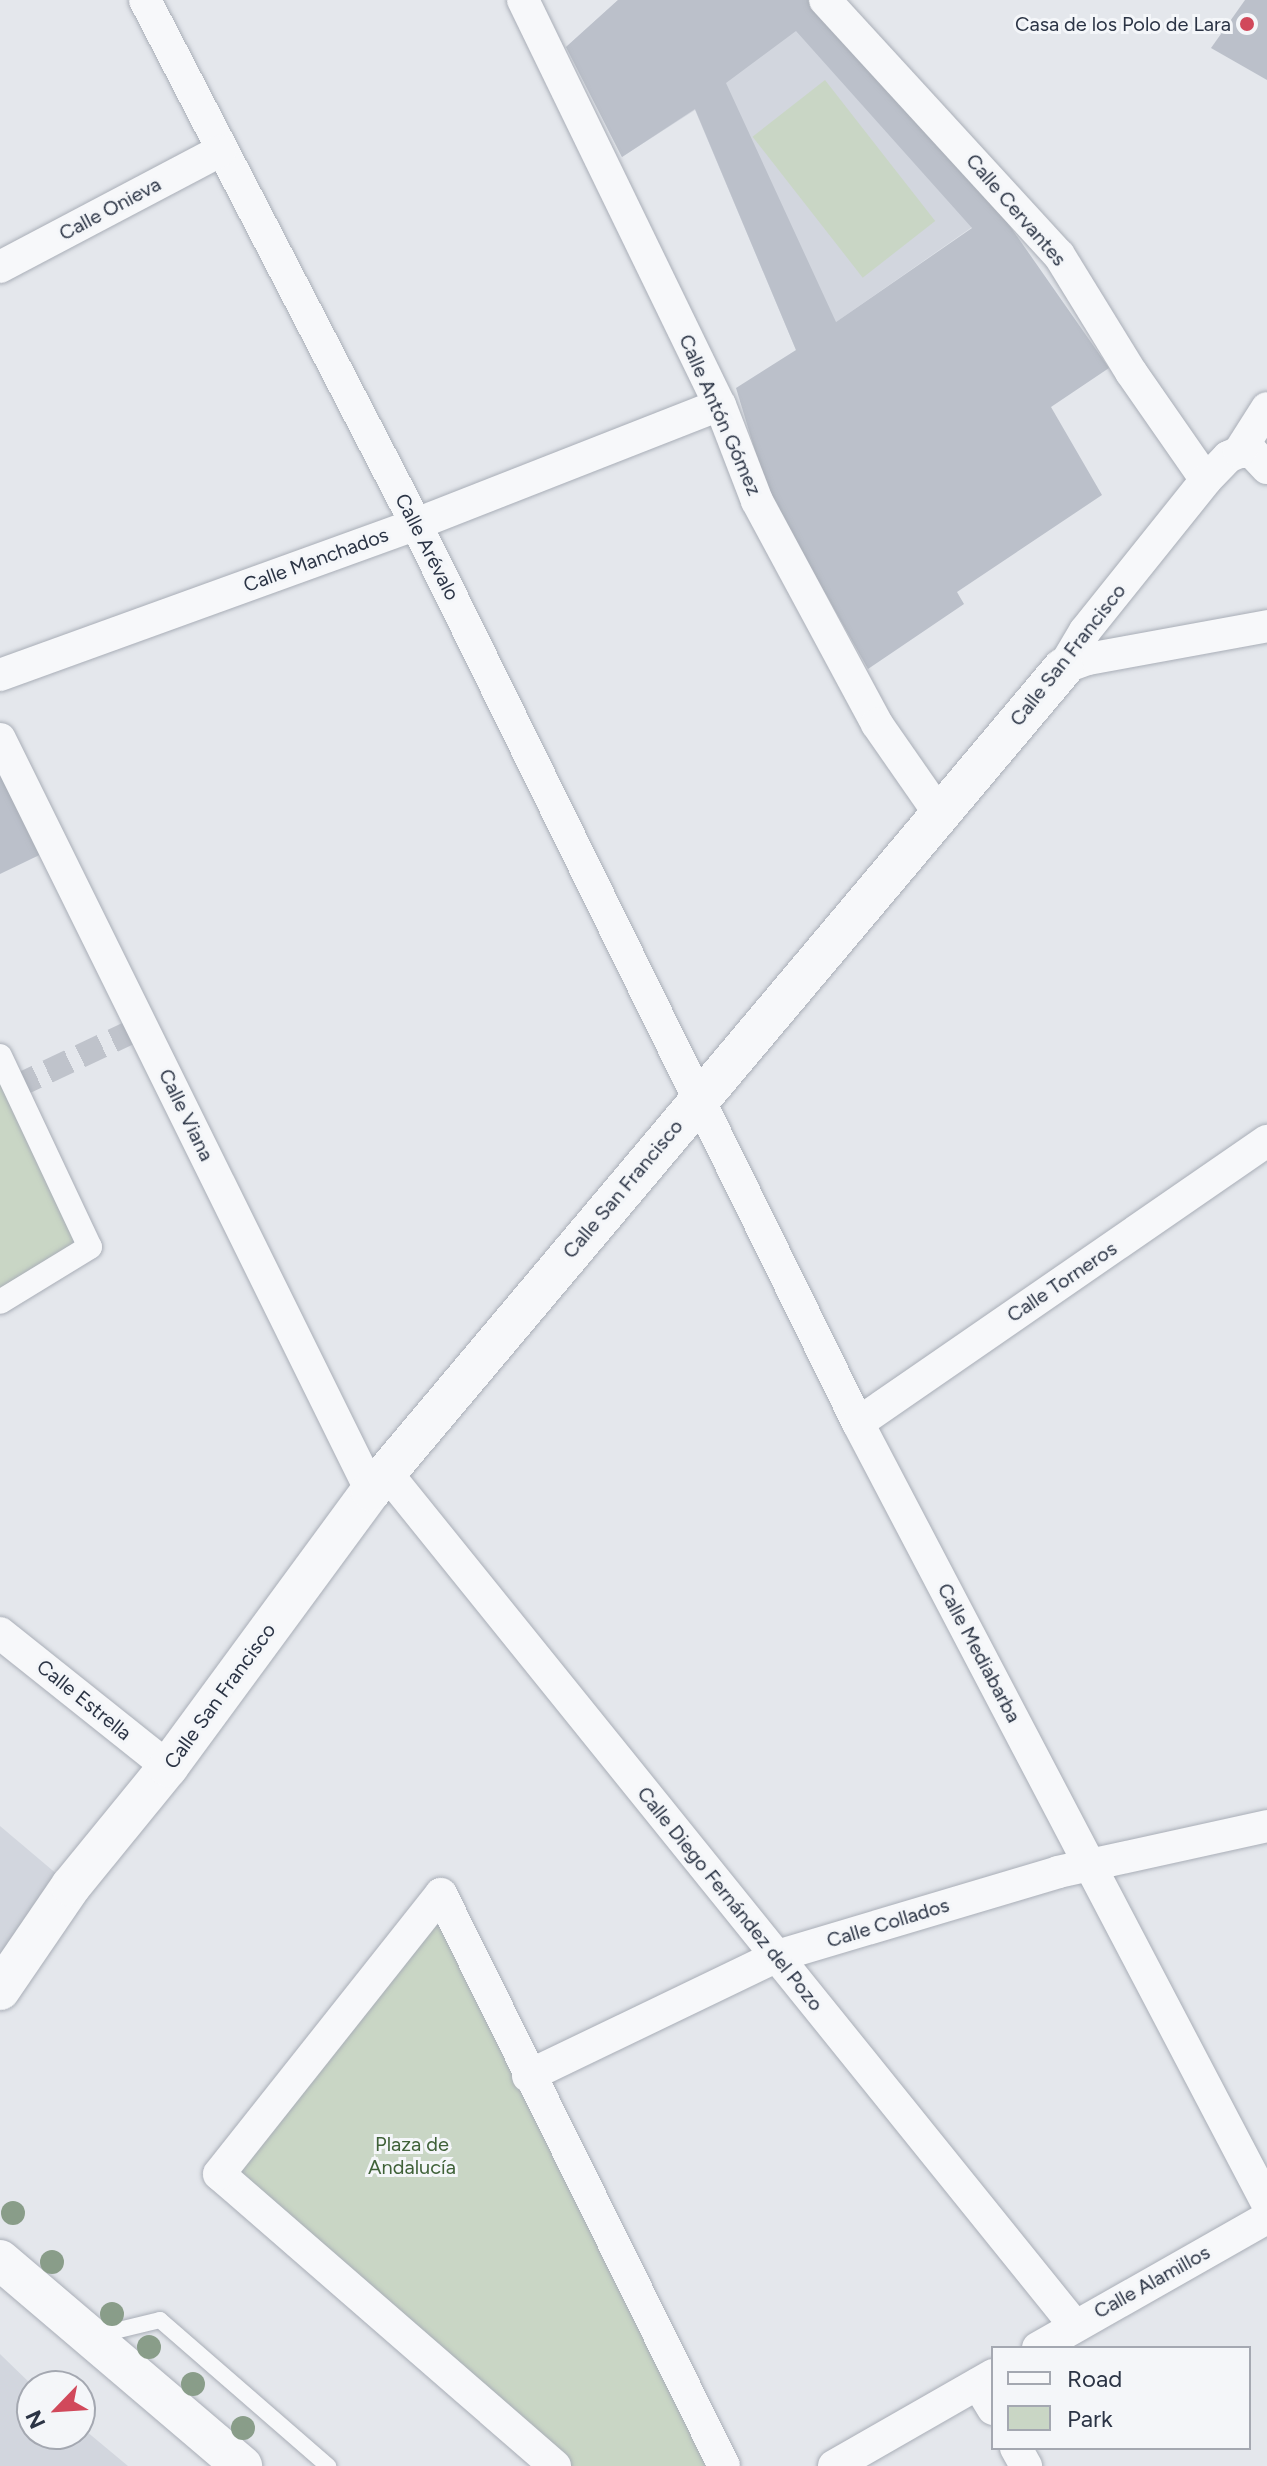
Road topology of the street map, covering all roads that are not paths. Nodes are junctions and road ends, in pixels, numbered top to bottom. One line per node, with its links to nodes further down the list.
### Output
1 (145, 0): 4 (street, Calle Arévalo)
2 (523, 0): 6 (street, Calle Antón Gómez)
3 (825, 0): 10 (street, Calle Cervantes)
4 (220, 151): 5 (street, Calle Onieva); 11 (street, Calle Arévalo)
5 (0, 267)
6 (720, 405): 11 (street, Calle Manchados); 16 (street, Calle Antón Gómez)
7 (1267, 408): 8 (street, Calle San Francisco)
8 (1239, 452): 9 (street); 10 (street, Calle San Francisco)
9 (1267, 468)
10 (1206, 480): 13 (street, Calle San Francisco)
11 (416, 524): 14 (street, Calle Manchados); 19 (street, Calle Arévalo)
12 (1267, 626): 13 (street)
13 (1063, 668): 16 (street, Calle San Francisco)
14 (0, 675)
15 (0, 739): 23 (street, Calle Viana)
16 (941, 816): 19 (street, Calle San Francisco)
17 (0, 1056): 18 (street)
18 (8, 1090): 21 (street)
19 (698, 1100): 22 (street, Calle Mediabarba); 23 (street, Calle San Francisco)
20 (1267, 1141): 22 (street, Calle Torneros)
21 (0, 1302)
22 (858, 1423): 27 (street, Calle Mediabarba)
23 (379, 1481): 25 (street, Calle San Francisco); 28 (street, Calle Diego Fernández del Pozo)
24 (0, 1633): 25 (street, Calle Estrella)
25 (168, 1767): 29 (street, Calle San Francisco)
26 (1267, 1826): 27 (street, Calle Collados)
27 (1090, 1865): 28 (street, Calle Collados); 31 (street, Calle Mediabarba)
28 (777, 1956): 30 (street, Calle Collados); 36 (street, Calle Diego Fernández del Pozo)
29 (0, 1990)
30 (528, 2076): 42 (street); 43 (street)
31 (1267, 2203)
32 (1267, 2218): 36 (street, Calle Alamillos)
33 (0, 2239): 35 (street)
34 (0, 2260): 35 (street)
35 (47, 2297): 37 (street)
36 (1075, 2326): 38 (street, Calle Alamillos)
37 (93, 2337): 40 (street); 41 (lane)
38 (1041, 2346)
39 (988, 2390): 44 (street)
40 (242, 2466)
41 (328, 2466)
42 (555, 2466)
43 (724, 2466)
44 (834, 2466)

